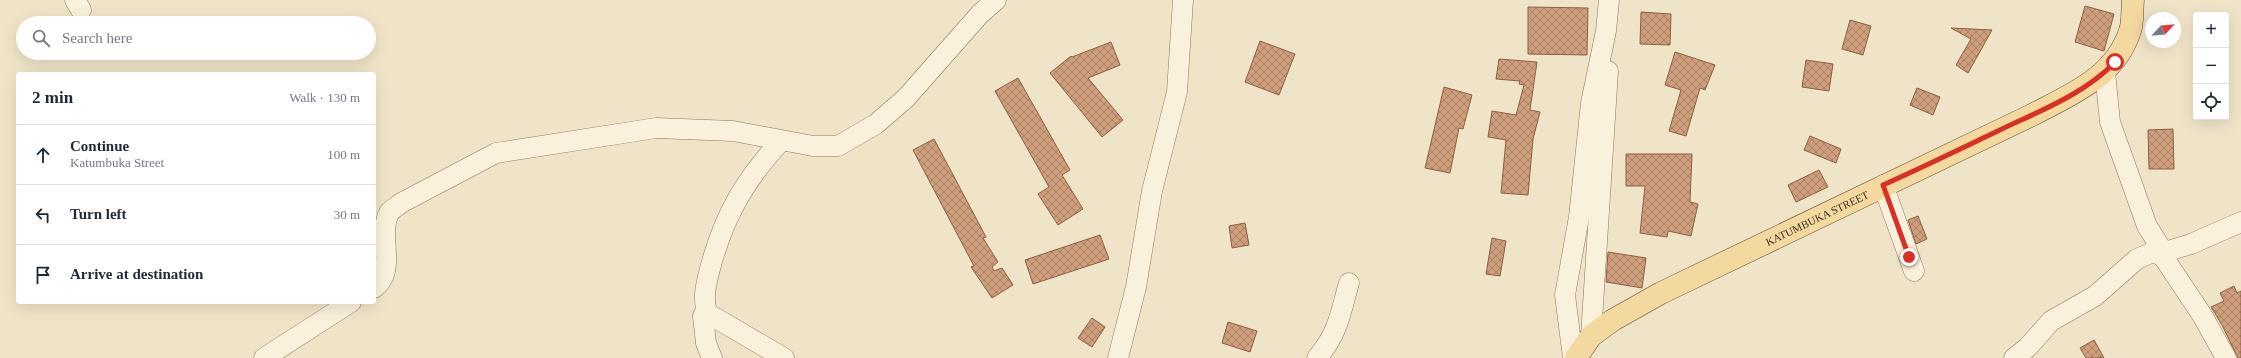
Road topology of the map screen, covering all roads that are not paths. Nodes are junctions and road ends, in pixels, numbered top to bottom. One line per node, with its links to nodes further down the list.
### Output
1 (996, 0): 7 (street)
2 (1184, 0): 20 (street)
3 (1609, 0): 22 (street)
4 (1613, 0): 16 (street)
5 (2133, 0): 6 (main road, KATUMBUKA STREET)
6 (2105, 72): 8 (main road, KATUMBUKA STREET); 10 (street)
7 (781, 141): 13 (street); 15 (street)
8 (1883, 185): 11 (street); 16 (main road, KATUMBUKA STREET)
9 (2241, 222): 10 (street)
10 (2167, 258): 23 (street); 24 (street)
11 (1914, 271)
12 (1349, 283): 21 (street)
13 (376, 285)
14 (348, 304): 17 (street)
15 (707, 313): 18 (street); 19 (street)
16 (1591, 336): 22 (main road, KATUMBUKA STREET)
17 (264, 358)
18 (712, 358)
19 (784, 358)
20 (1118, 358)
21 (1317, 358)
22 (1574, 358)
23 (2014, 358)
24 (2226, 358)

